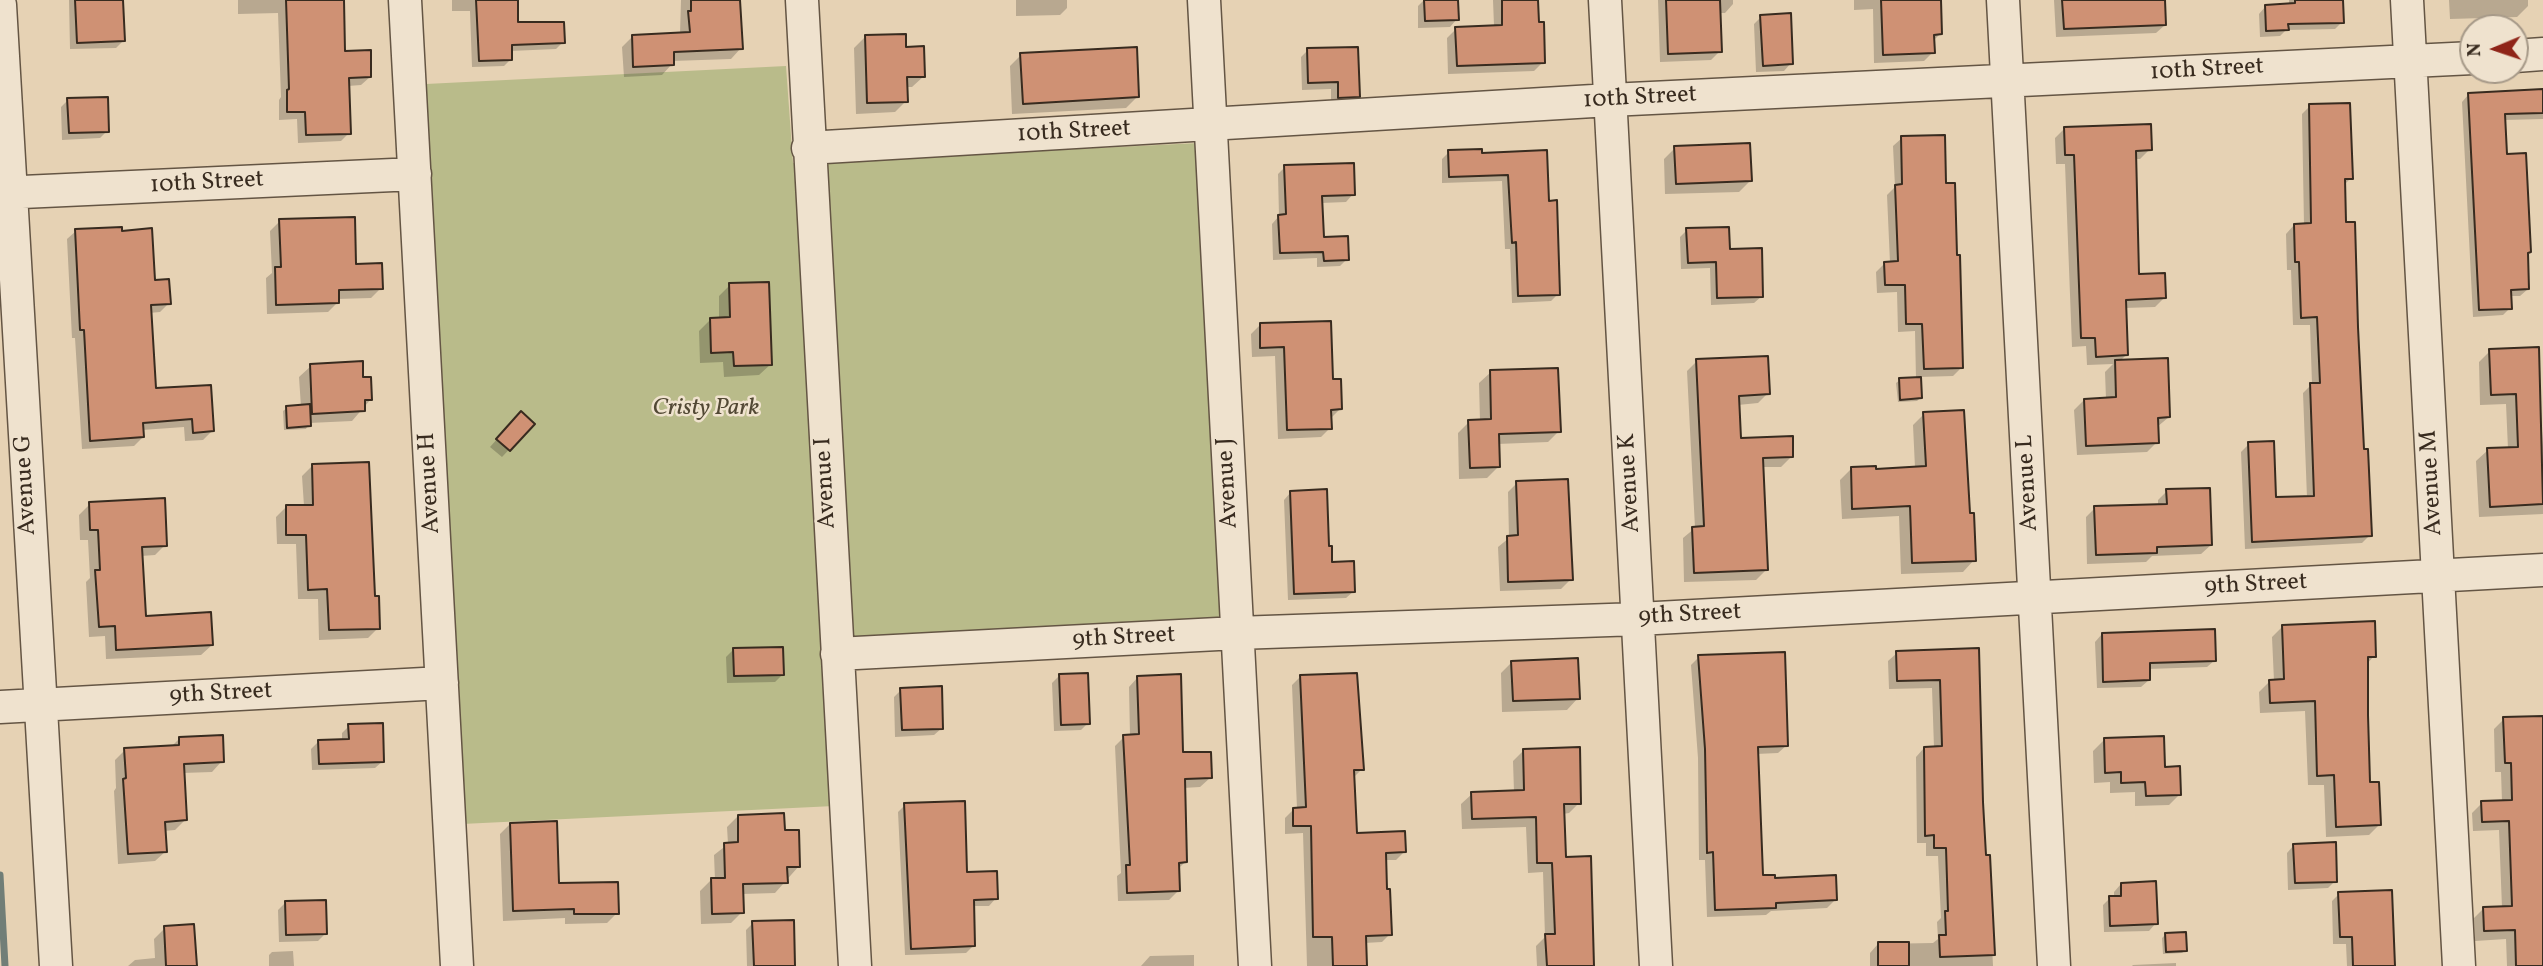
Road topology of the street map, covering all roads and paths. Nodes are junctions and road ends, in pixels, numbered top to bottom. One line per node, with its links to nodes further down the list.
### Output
1 (405, 0): 14 (street, Avenue H)
2 (802, 0): 13 (street, Avenue I)
3 (1204, 0): 12 (street, Avenue J)
4 (1605, 0): 11 (street, Avenue K)
5 (2003, 0): 10 (street, Avenue L)
6 (2407, 0): 9 (street, Avenue M)
7 (0, 5): 15 (street, Avenue G)
8 (2459, 59): 9 (street, 10th Street)
9 (2410, 61): 10 (street, 10th Street); 17 (street, Avenue M)
10 (2007, 81): 11 (street, 10th Street); 18 (street, Avenue L)
11 (1610, 100): 12 (street, 10th Street); 19 (street, Avenue K)
12 (1211, 125): 13 (street, 10th Street); 20 (street, Avenue J)
13 (808, 148): 21 (street, Avenue I)
14 (415, 174): 15 (street, 10th Street); 22 (street, Avenue H)
15 (5, 193): 23 (street, Avenue G)
16 (2543, 570): 17 (street, 9th Street)
17 (2438, 576): 18 (street, 9th Street); 31 (street, Avenue M)
18 (2035, 598): 19 (street, 9th Street); 30 (street, Avenue L)
19 (1638, 619): 20 (street, 9th Street); 29 (street, Avenue K)
20 (1237, 633): 21 (street, 9th Street); 28 (street, Avenue J)
21 (837, 654): 27 (street, Avenue I)
22 (442, 684): 23 (street, 9th Street); 26 (street, Avenue H)
23 (40, 705): 24 (street, 9th Street); 25 (street, Avenue G)
24 (0, 707)
25 (56, 966)
26 (457, 966)
27 (855, 966)
28 (1255, 966)
29 (1656, 966)
30 (2054, 966)
31 (2459, 966)

